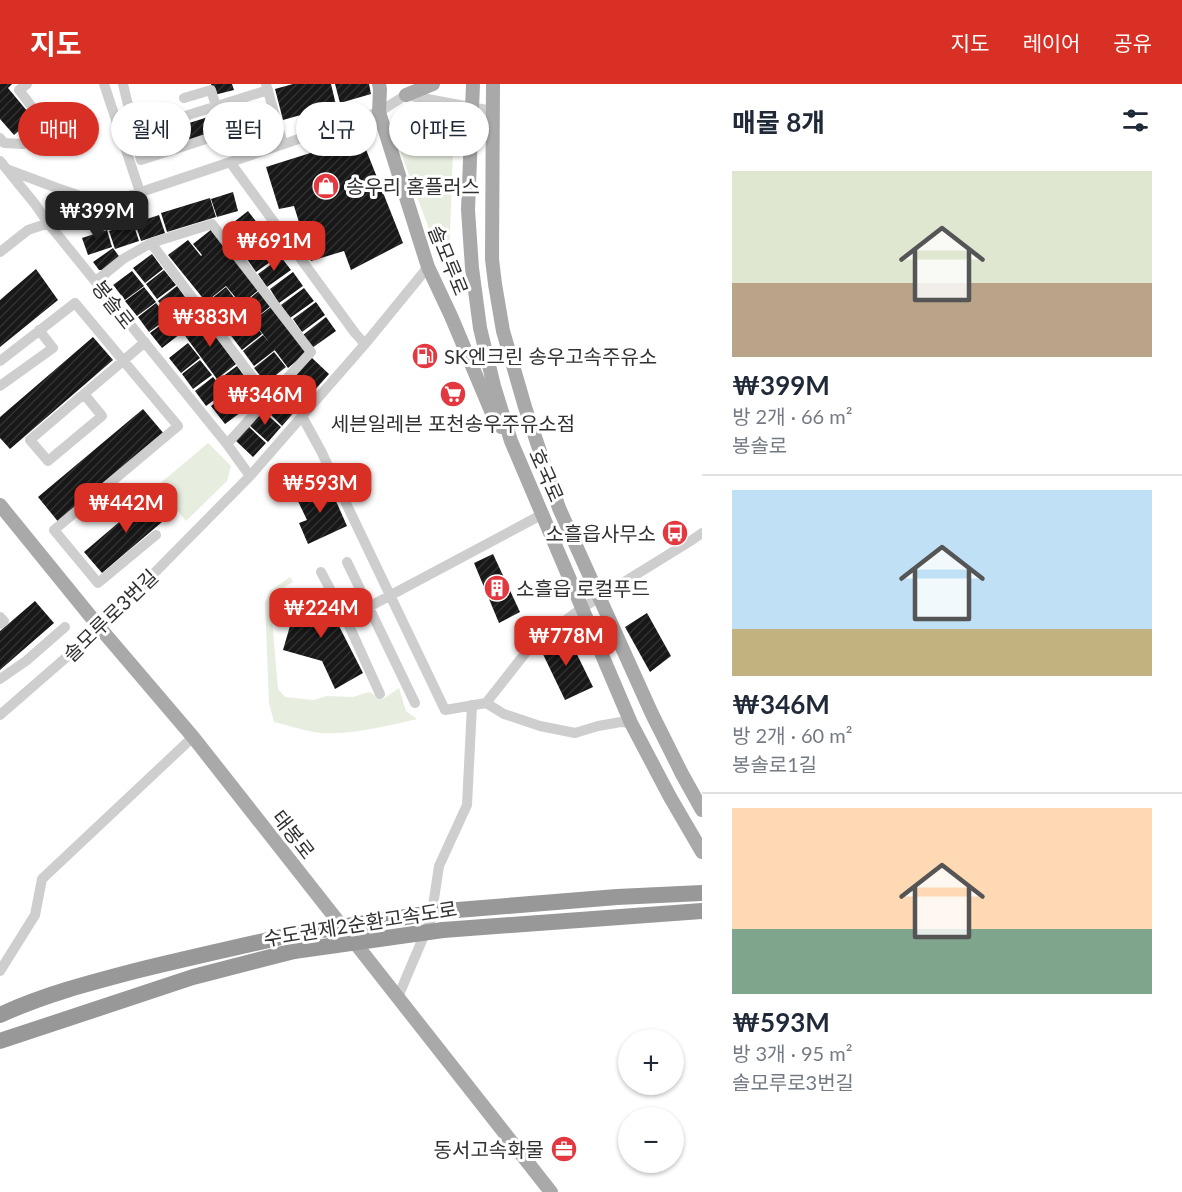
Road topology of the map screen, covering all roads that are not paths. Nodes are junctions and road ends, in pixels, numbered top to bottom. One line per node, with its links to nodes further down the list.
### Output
1 (27, 84): 21 (street)
2 (104, 84): 30 (street)
3 (123, 84): 22 (street)
4 (247, 84): 11 (street)
5 (379, 84): 20 (main road, 솔모루로)
6 (433, 84): 10 (main road)
7 (473, 84): 17 (main road, 호국로)
8 (493, 84): 19 (main road, 호국로)
9 (267, 87): 11 (street); 15 (street)
10 (406, 95): 16 (street); 20 (street)
11 (249, 96): 14 (street)
12 (184, 98): 13 (street)
13 (215, 102)
14 (232, 102)
15 (271, 102)
16 (442, 102)
17 (472, 102)
18 (489, 111): 19 (street)
19 (492, 111): 29 (main road, 호국로)
20 (379, 112): 23 (street); 35 (main road, 솔모루로)
21 (0, 138)
22 (203, 140)
23 (284, 144)
24 (248, 156): 26 (street)
25 (470, 156): 28 (main road, 호국로)
26 (230, 162): 30 (street); 39 (street)
27 (3, 165): 31 (street); 32 (street, 봉솔로)
28 (470, 167): 29 (main road); 46 (main road, 호국로)
29 (492, 168): 56 (main road, 호국로)
30 (140, 192): 31 (street)
31 (105, 204): 32 (street)
32 (48, 223): 34 (street); 36 (street, 봉솔로)
33 (152, 243): 36 (street); 44 (street); 44 (street)
34 (0, 252)
35 (428, 267): 39 (street, 솔모루로3번길); 46 (main road, 솔모루로)
36 (96, 281): 38 (street, 봉솔로)
37 (39, 330): 40 (street); 41 (street); 42 (street)
38 (145, 342): 41 (street); 47 (street, 봉솔로)
39 (365, 344): 45 (street, 솔모루로3번길)
40 (0, 361)
41 (124, 361): 43 (street); 52 (street)
42 (0, 386)
43 (84, 394): 43 (street)
44 (268, 398): 47 (street)
45 (303, 418): 48 (street, 솔모루로3번길); 55 (street)
46 (511, 441): 50 (main road, 호국로)
47 (226, 444): 48 (street, 봉솔로)
48 (250, 476): 63 (street, 솔모루로3번길)
49 (0, 505): 63 (main road, 태봉로)
50 (543, 514): 55 (street); 58 (main road, 호국로)
51 (702, 533): 56 (street)
52 (156, 535)
53 (347, 562): 57 (street)
54 (321, 572): 60 (street)
55 (391, 596): 57 (street); 68 (street)
56 (599, 598): 58 (street); 72 (main road, 호국로)
57 (369, 607): 60 (street); 66 (street)
58 (582, 608): 67 (street); 70 (main road, 호국로)
59 (0, 617): 61 (street)
60 (346, 619): 65 (street)
61 (0, 624)
62 (65, 627): 64 (street)
63 (100, 627): 69 (street, 솔모루로3번길); 71 (main road, 태봉로)
64 (0, 679)
65 (380, 694)
66 (415, 703)
67 (486, 703): 68 (street); 70 (street)
68 (472, 705): 78 (street)
69 (0, 716)
70 (631, 723): 73 (main road, 호국로)
71 (193, 736): 77 (street); 78 (main road, 태봉로)
72 (702, 810)
73 (702, 852)
74 (702, 893): 76 (highway, 수도권제2순환고속도로, bridge)
75 (702, 912): 76 (highway, 수도권제2순환고속도로, bridge)
76 (295, 942): 79 (highway, 수도권제2순환고속도로); 80 (highway, 수도권제2순환고속도로)
77 (0, 971)
78 (398, 997): 81 (main road, 태봉로)
79 (6, 1012)
80 (4, 1040)
81 (551, 1192)

